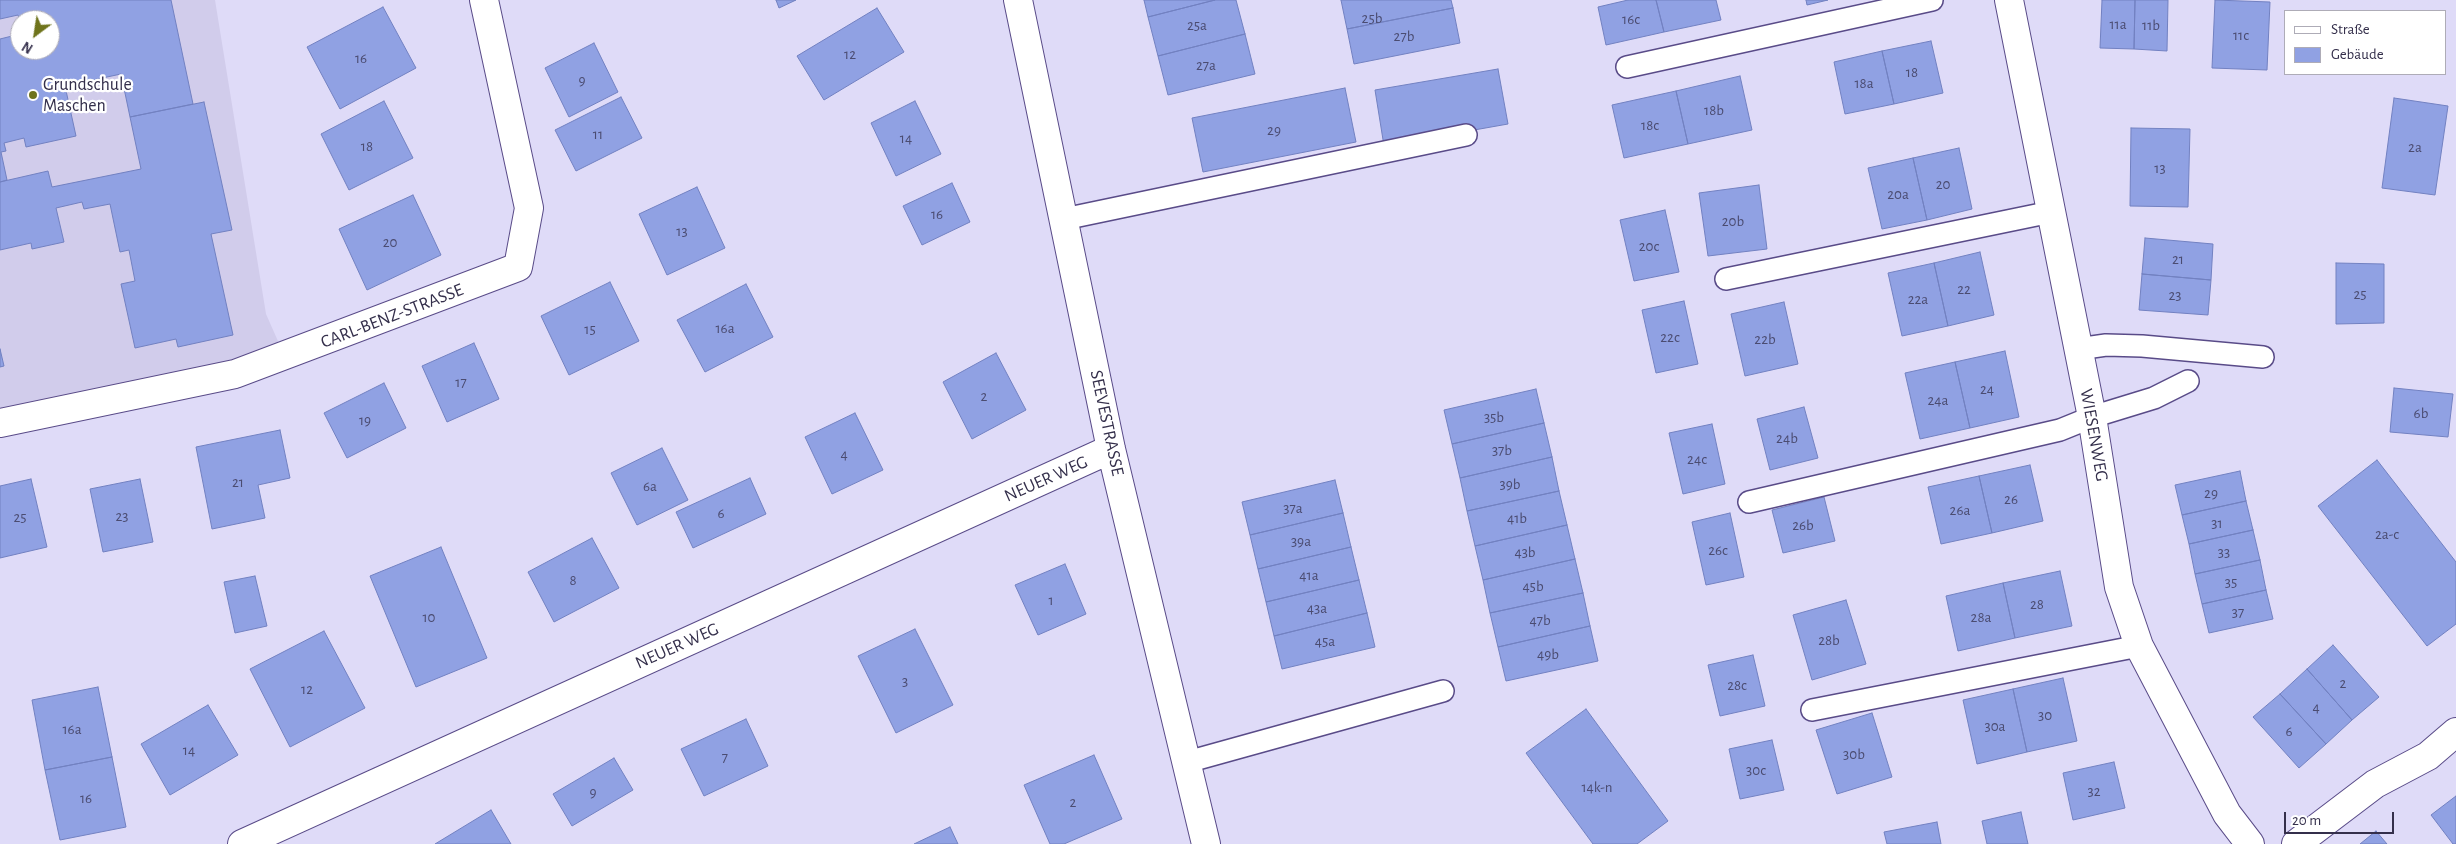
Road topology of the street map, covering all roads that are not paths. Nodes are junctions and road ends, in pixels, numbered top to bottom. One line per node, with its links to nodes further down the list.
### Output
1 (484, 0): 14 (street, CARL-BENZ-STRASSE)
2 (1018, 0): 8 (street, SEEVESTRASSE)
3 (1932, 0): 5 (lane)
4 (2009, 0): 7 (street, WIESENWEG)
5 (1627, 68)
6 (1466, 135): 8 (lane)
7 (2051, 212): 9 (lane); 10 (street, WIESENWEG)
8 (1064, 219): 15 (street, SEEVESTRASSE)
9 (1726, 279)
10 (2078, 349): 11 (lane); 13 (street, WIESENWEG)
11 (2263, 357)
12 (2188, 381): 13 (lane)
13 (2092, 417): 16 (lane); 17 (street, WIESENWEG)
14 (0, 423)
15 (1111, 449): 21 (street, SEEVESTRASSE); 23 (street, NEUER WEG)
16 (1749, 502)
17 (2139, 646): 19 (lane); 24 (street, WIESENWEG)
18 (1443, 691): 21 (lane)
19 (1812, 710)
20 (2456, 732): 25 (street)
21 (1187, 762): 22 (street, SEEVESTRASSE)
22 (1203, 843)
23 (242, 844)
24 (2250, 844)
25 (2296, 844)

